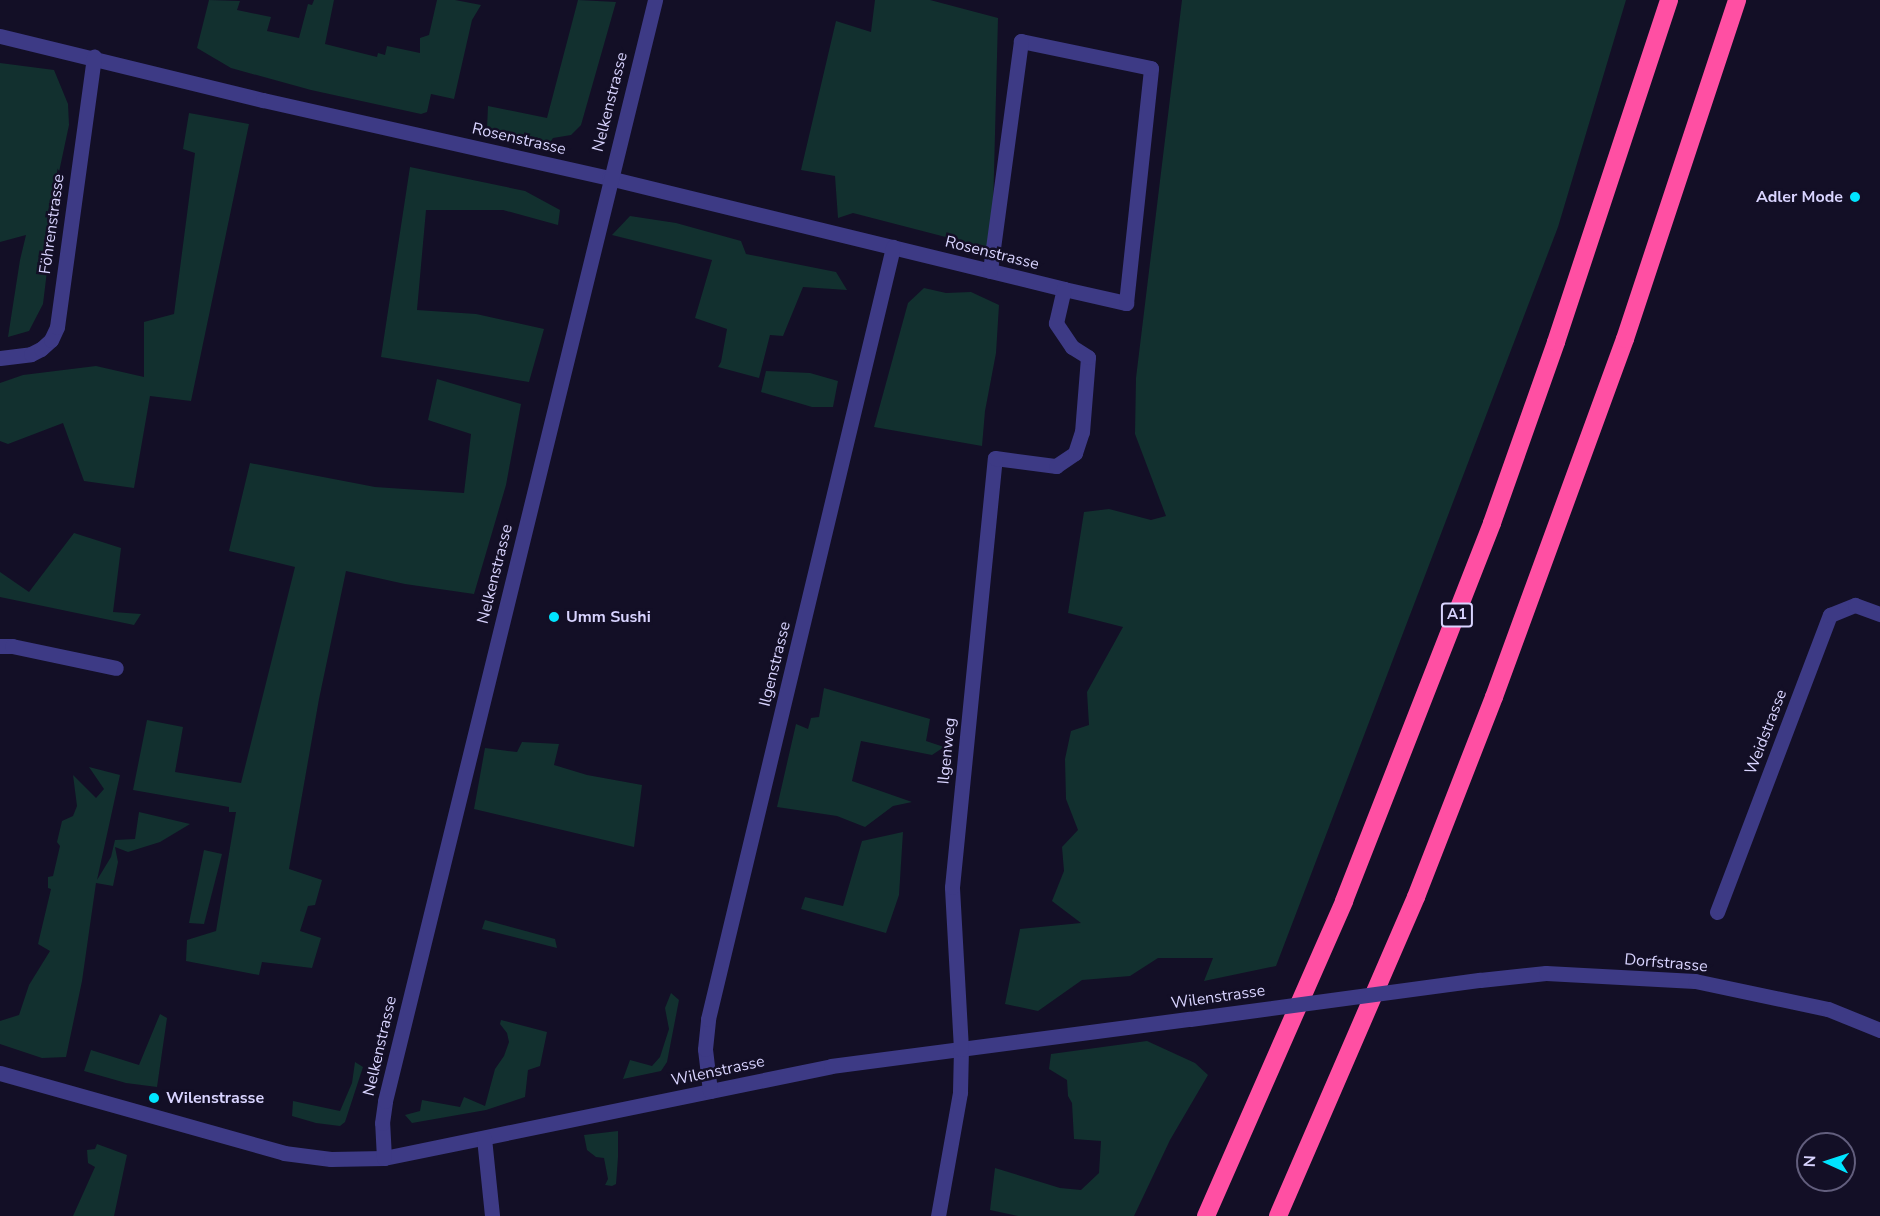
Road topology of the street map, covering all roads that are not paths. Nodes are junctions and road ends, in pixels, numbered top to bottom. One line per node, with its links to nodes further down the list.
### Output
1 (655, 0): 6 (street, Nelkenstrasse)
2 (1669, 0): 24 (highway, A1)
3 (1737, 0): 25 (highway)
4 (0, 36): 5 (street, Rosenstrasse)
5 (94, 57): 6 (street, Rosenstrasse); 10 (street, Föhrenstrasse)
6 (609, 178): 7 (street, Rosenstrasse); 21 (street, Nelkenstrasse)
7 (893, 247): 8 (street, Rosenstrasse); 19 (street, Ilgenstrasse)
8 (990, 271): 9 (street, Rosenstrasse); 9 (street, Rosenstrasse)
9 (1064, 289): 17 (street, Ilgenweg)
10 (0, 358)
11 (1880, 614): 14 (street, Weidstrasse)
12 (0, 646): 13 (street)
13 (116, 668)
14 (1717, 912)
15 (1480, 980): 16 (street, Dorfstrasse); 17 (street, Wilenstrasse, bridge)
16 (1880, 1030)
17 (961, 1049): 19 (street, Wilenstrasse); 23 (street)
18 (0, 1073): 21 (street, Wilenstrasse)
19 (710, 1091): 20 (street, Wilenstrasse)
20 (484, 1138): 21 (street, Wilenstrasse); 22 (street)
21 (384, 1158)
22 (492, 1216)
23 (938, 1216)
24 (1206, 1216)
25 (1278, 1216)

